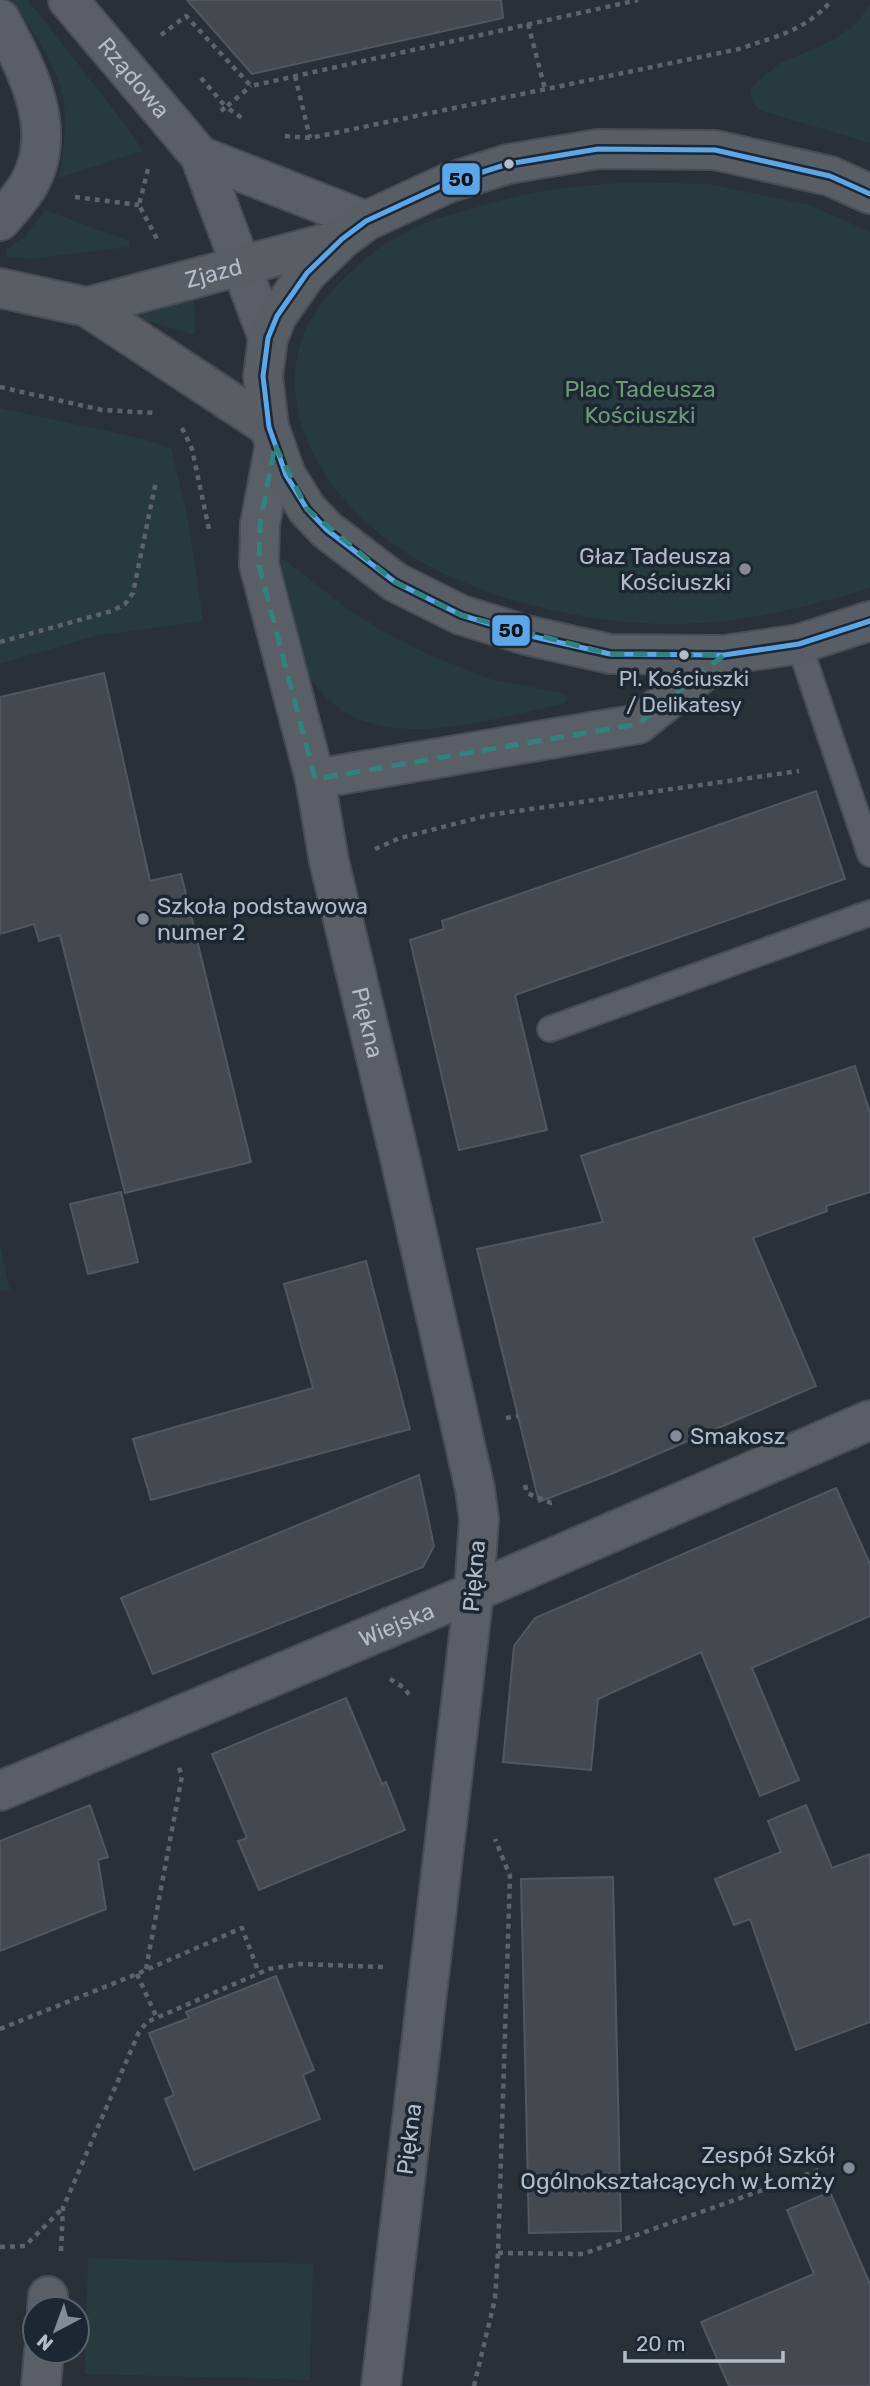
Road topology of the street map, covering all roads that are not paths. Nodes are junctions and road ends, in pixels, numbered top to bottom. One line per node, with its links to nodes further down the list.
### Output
1 (68, 0): 3 (street, Rządowa)
2 (0, 19): 5 (street)
3 (192, 147): 6 (street, Rządowa); 7 (street, Rządowa)
4 (870, 194): 6 (main road)
5 (0, 221)
6 (354, 230): 7 (main road, Zjazd); 10 (main road)
7 (242, 266): 9 (main road, Zjazd); 10 (street, Rządowa)
8 (0, 288): 9 (main road, Zjazd)
9 (87, 307): 11 (main road, Zjazd)
10 (268, 338): 11 (main road)
11 (272, 436): 14 (main road); 15 (street, Piękna)
12 (870, 621): 13 (main road)
13 (799, 644): 14 (main road); 16 (lane)
14 (724, 655): 15 (street)
15 (315, 779): 20 (street, Piękna)
16 (870, 854)
17 (870, 913): 18 (lane)
18 (550, 1029)
19 (870, 1420): 20 (street, Wiejska)
20 (474, 1592): 21 (street, Wiejska); 24 (street, Piękna)
21 (0, 1791)
22 (43, 2365): 23 (street)
23 (41, 2386)
24 (381, 2386)

